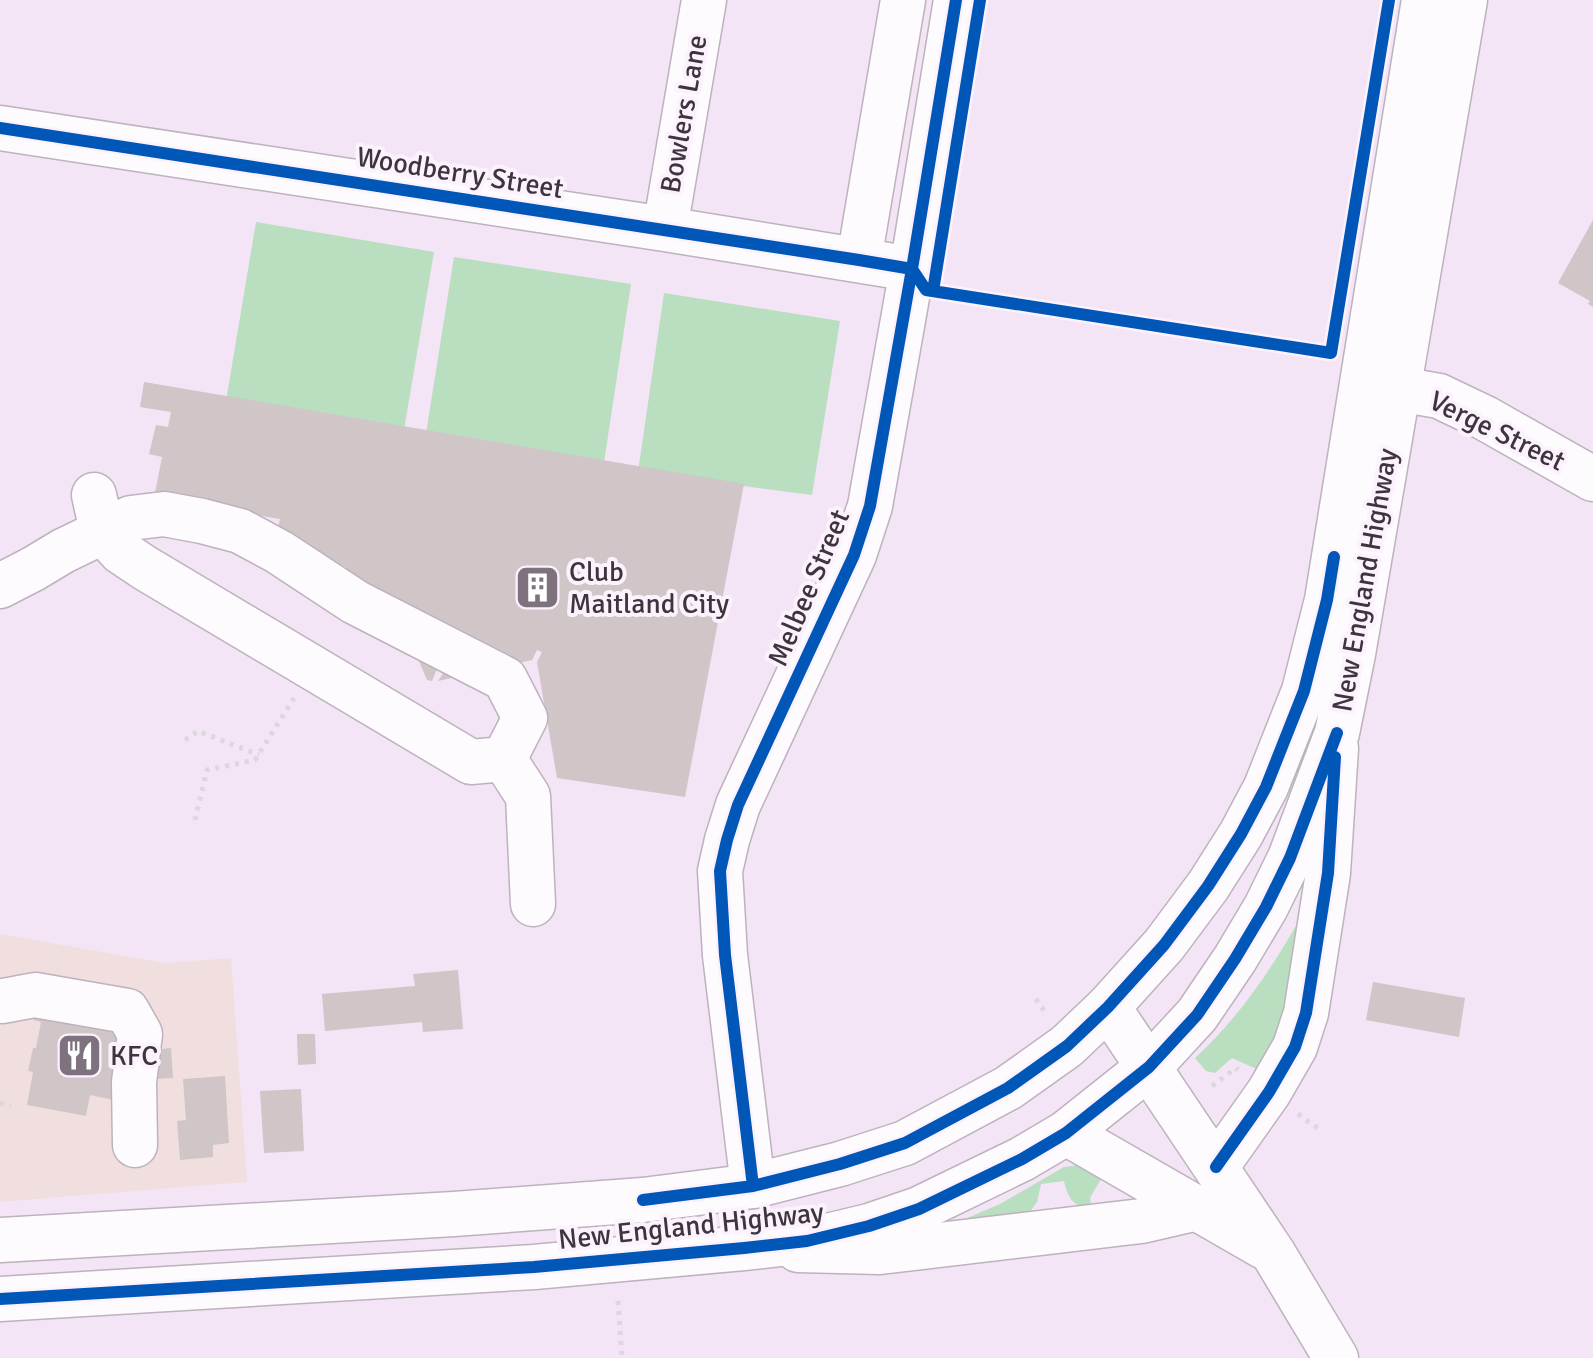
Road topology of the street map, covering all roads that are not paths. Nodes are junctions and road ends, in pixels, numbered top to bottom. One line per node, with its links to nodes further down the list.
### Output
1 (704, 0): 7 (main road, Bowlers Lane)
2 (903, 0): 8 (main road)
3 (956, 0): 9 (main road, Melbee Street)
4 (1424, 0): 18 (main road, New England Highway)
5 (1465, 0): 10 (main road, New England Highway)
6 (0, 128): 7 (main road, Woodberry Street)
7 (665, 229): 8 (main road, Woodberry Street)
8 (859, 260): 9 (main road, Woodberry Street)
9 (912, 269): 23 (main road, Melbee Street)
10 (1399, 389): 11 (main road, Verge Street); 14 (main road, New England Highway)
11 (1593, 479)
12 (98, 513): 13 (main road); 15 (main road); 15 (main road)
13 (0, 586)
14 (1337, 733): 19 (main road, New England Highway); 22 (main road)
15 (504, 759): 16 (main road)
16 (533, 904)
17 (3, 1001): 21 (main road)
18 (1108, 1007): 19 (main road); 23 (main road, New England Highway)
19 (1149, 1067): 20 (main road, New England Highway); 22 (main road)
20 (1066, 1133): 24 (main road); 26 (main road, New England Highway)
21 (135, 1145)
22 (1216, 1167): 27 (main road)
23 (753, 1186): 25 (main road, New England Highway)
24 (1197, 1208): 26 (main road); 27 (main road)
25 (0, 1240)
26 (744, 1248): 28 (main road, New England Highway)
27 (1273, 1253): 29 (main road)
28 (0, 1299)
29 (1336, 1358)

